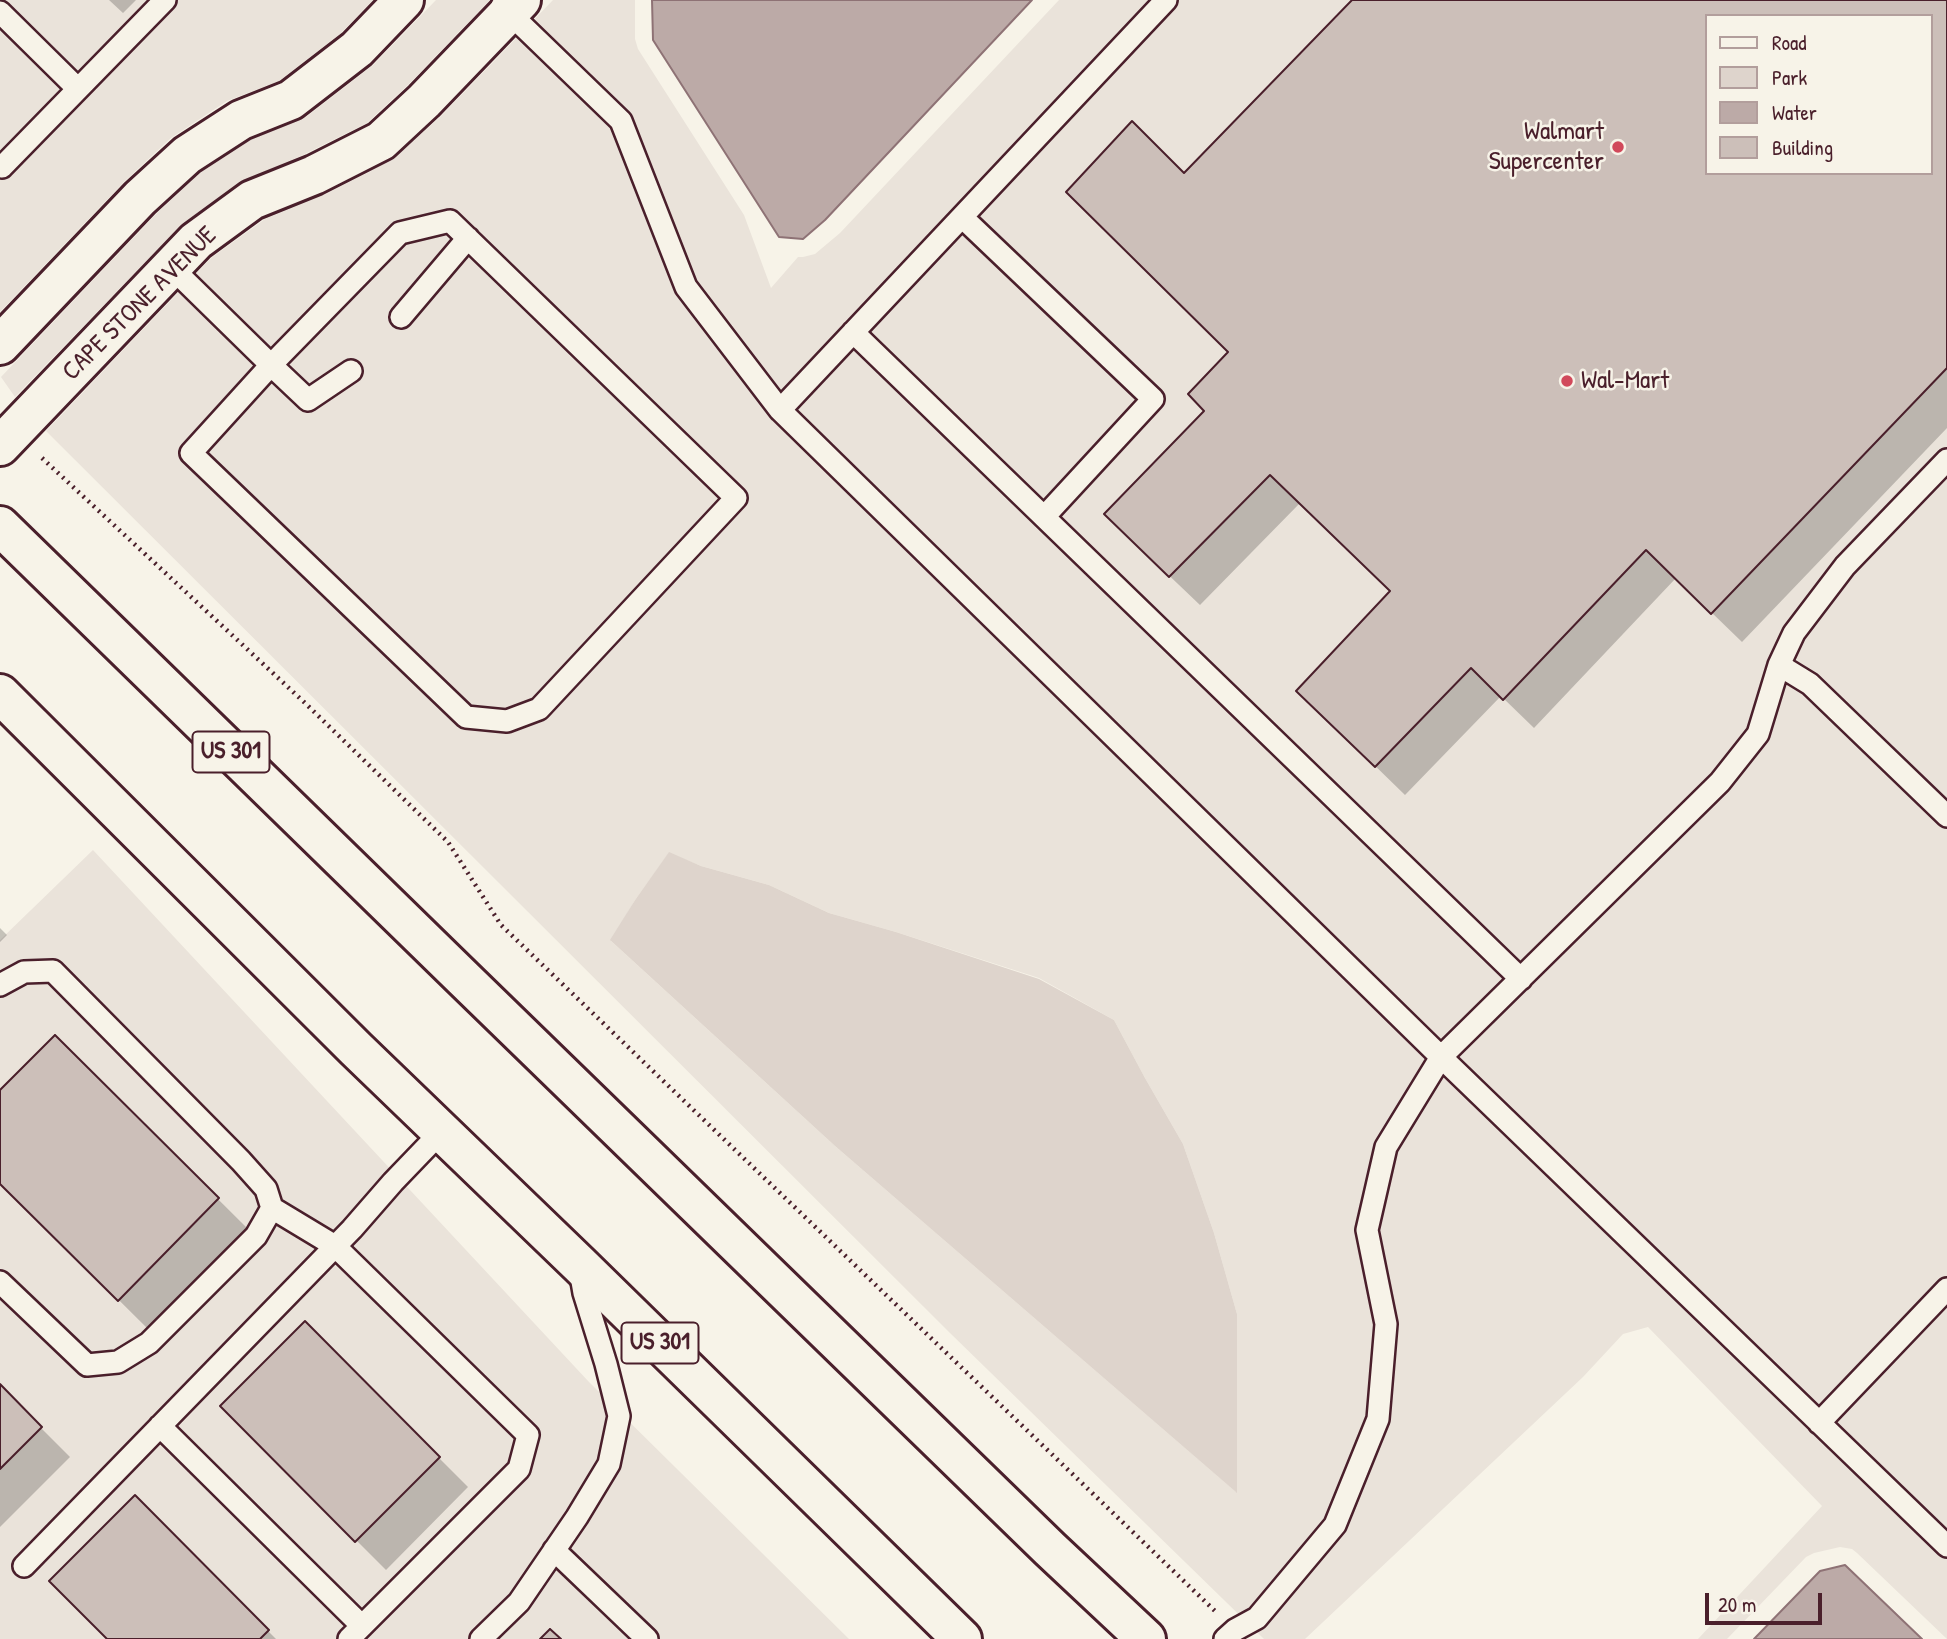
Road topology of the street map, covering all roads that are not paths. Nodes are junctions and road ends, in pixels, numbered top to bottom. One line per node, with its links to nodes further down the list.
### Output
1 (165, 0): 6 (lane)
2 (404, 0): 13 (main road)
3 (1166, 0): 8 (lane)
4 (509, 4): 10 (main road, CAPE STONE AVENUE); 16 (lane)
5 (0, 12): 6 (lane)
6 (78, 89): 7 (lane)
7 (0, 165)
8 (962, 217): 12 (lane); 19 (lane)
9 (468, 238): 11 (lane); 14 (lane); 14 (lane)
10 (171, 267): 14 (lane); 17 (main road, CAPE STONE AVENUE)
11 (401, 317)
12 (853, 332): 16 (lane); 19 (lane)
13 (0, 345)
14 (271, 365): 15 (lane)
15 (351, 371)
16 (780, 410): 26 (lane)
17 (0, 446)
18 (1947, 460): 21 (lane)
19 (1044, 517): 24 (lane)
20 (0, 526): 43 (main road, US 301)
21 (1779, 665): 23 (lane); 24 (lane)
22 (0, 694): 27 (main road, US 301)
23 (1947, 816)
24 (1521, 979): 26 (lane)
25 (0, 985): 28 (lane)
26 (1441, 1058): 33 (lane); 39 (lane)
27 (442, 1131): 29 (lane); 30 (main road, US 301)
28 (272, 1208): 29 (lane); 31 (lane)
29 (335, 1246): 34 (lane); 38 (lane)
30 (579, 1264): 36 (lane); 42 (main road, US 301)
31 (0, 1282)
32 (1947, 1289): 33 (lane)
33 (1819, 1423): 35 (lane)
34 (160, 1426): 37 (lane); 38 (lane)
35 (1947, 1546)
36 (554, 1550): 40 (lane); 41 (lane)
37 (24, 1566)
38 (356, 1632)
39 (1230, 1634)
40 (481, 1639)
41 (647, 1639)
42 (962, 1639)
43 (1146, 1639)

